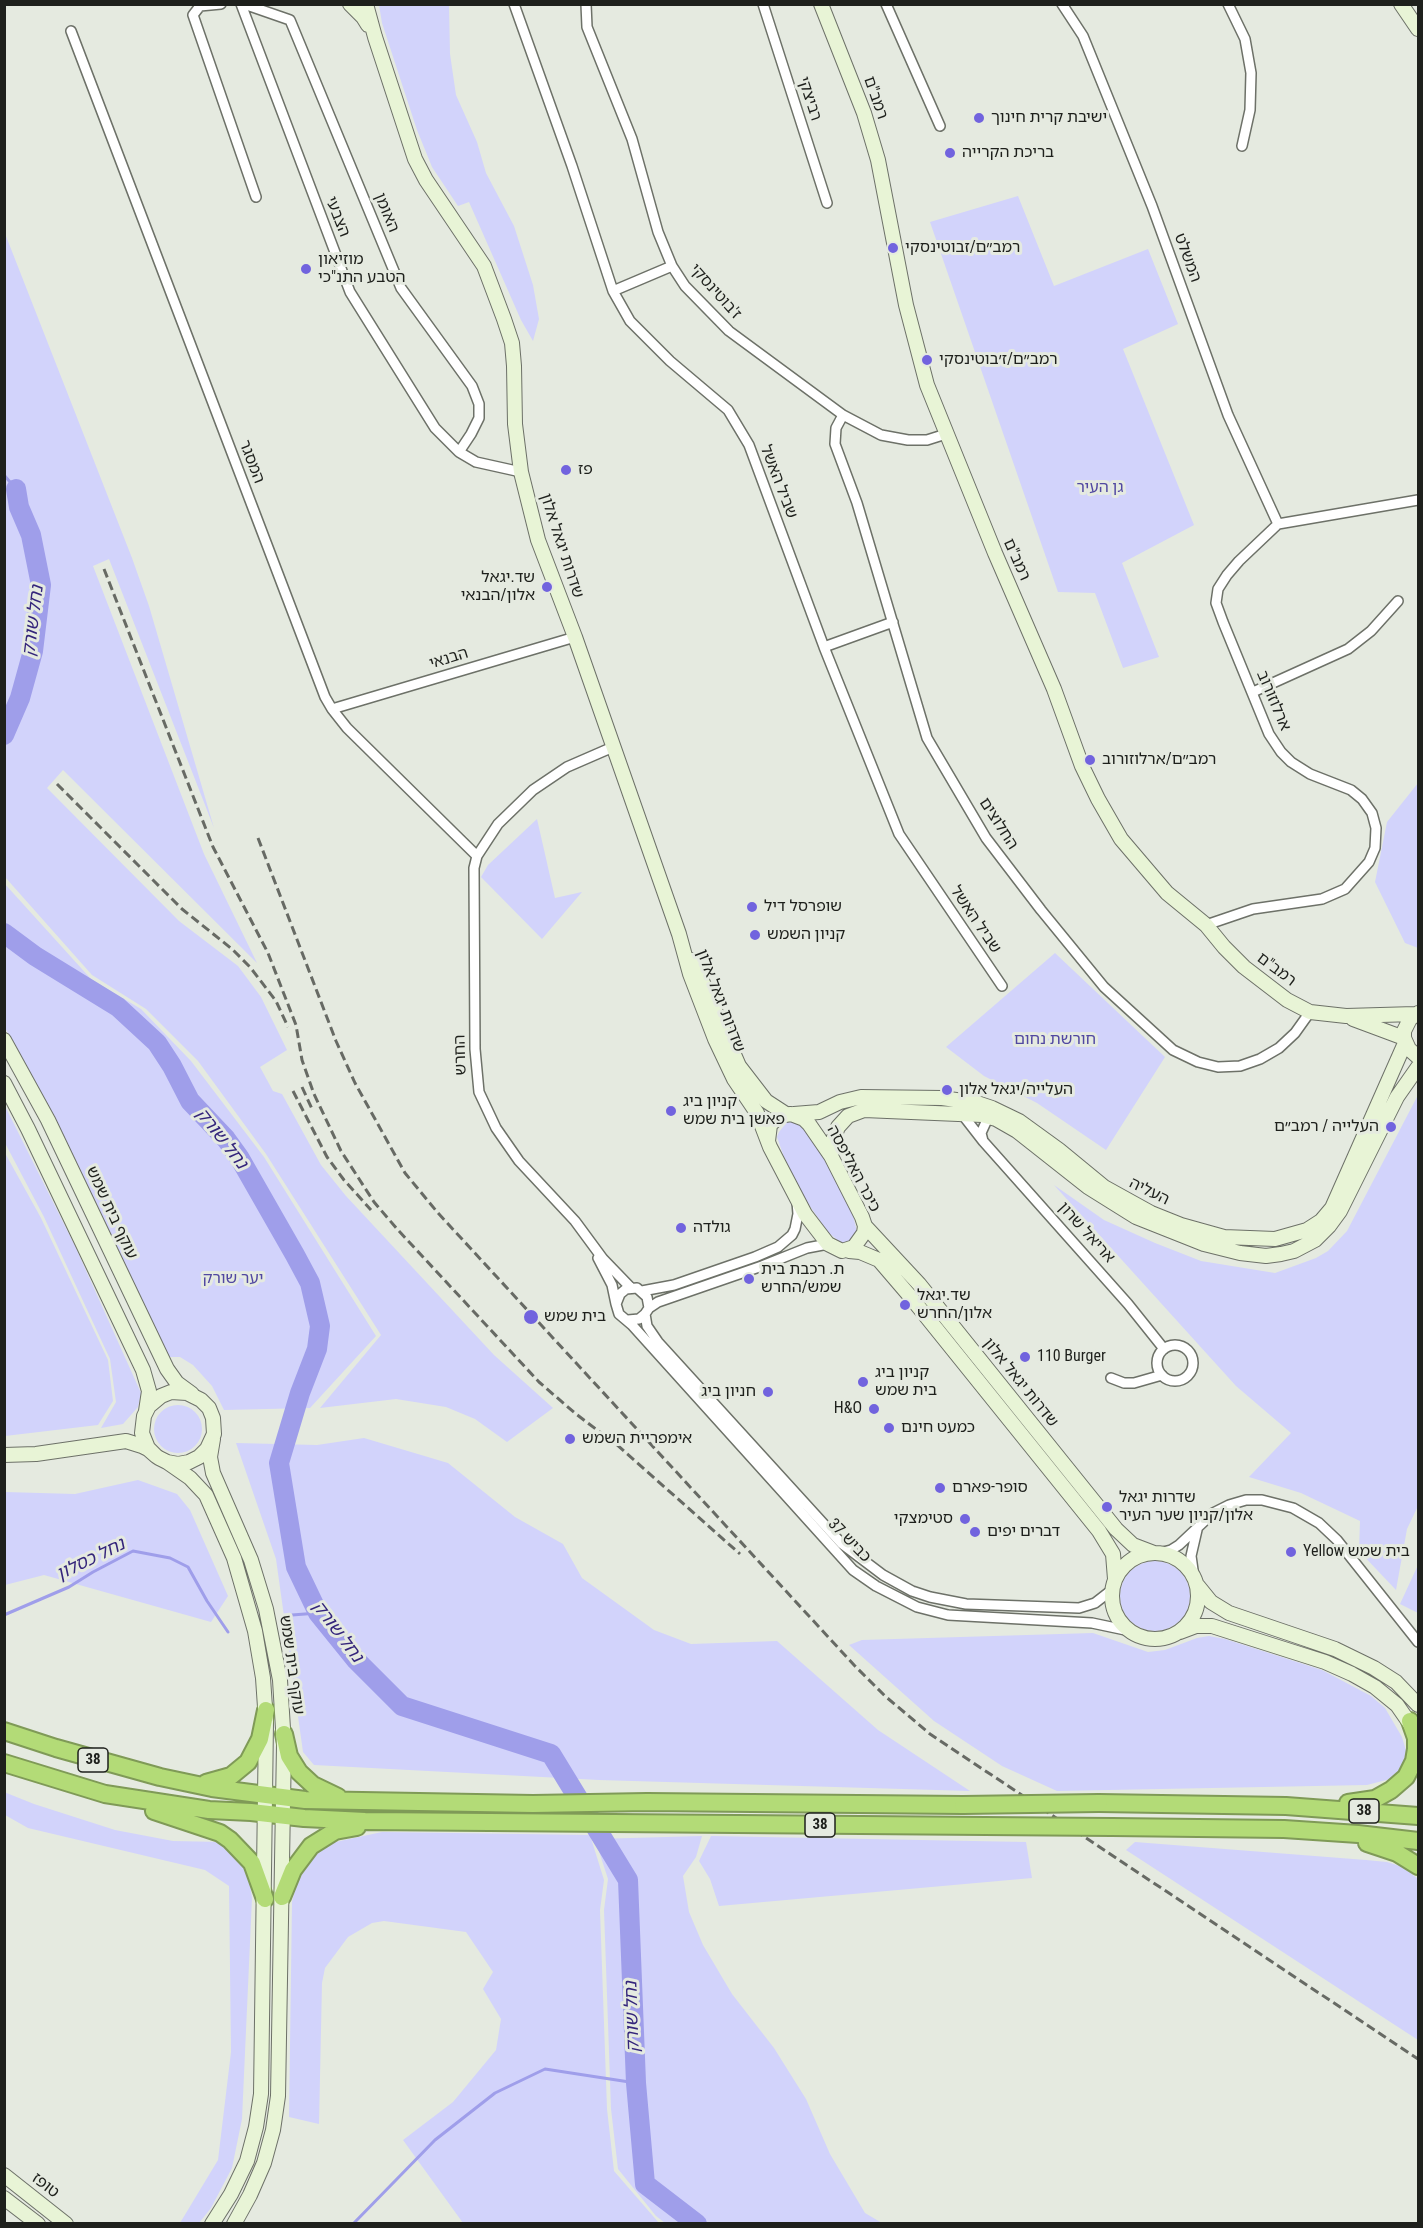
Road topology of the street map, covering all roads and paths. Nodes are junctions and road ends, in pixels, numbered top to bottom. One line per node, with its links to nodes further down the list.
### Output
1 (221, 4): 18 (street)
2 (242, 4): 24 (street, הצבעי); 24 (street, האומן)
3 (350, 4): 15 (main road, שדרות יגאל אלון)
4 (366, 4): 15 (main road, שדרות יגאל אלון)
5 (514, 4): 21 (street, שביל האשל)
6 (586, 4): 20 (street, ז'בוטינסקי)
7 (763, 4): 19 (street, רביצקי)
8 (821, 4): 23 (main road, רמב"ם)
9 (886, 4): 16 (street)
10 (1062, 4): 27 (street, המשלט)
11 (1228, 4): 17 (street)
12 (1401, 4): 13 (main road)
13 (1419, 29)
14 (71, 31): 33 (street, המסגר)
15 (375, 37): 25 (main road, שדרות יגאל אלון)
16 (940, 126)
17 (1242, 146)
18 (256, 197)
19 (827, 203)
20 (672, 266): 21 (street); 22 (street, ז'בוטינסקי)
21 (613, 291): 31 (street, שביל האשל)
22 (843, 415): 23 (street, ז'בוטינסקי); 29 (street, החלוצים)
23 (946, 434): 36 (main road, רמב"ם)
24 (459, 452): 25 (street)
25 (521, 472): 30 (main road, שדרות יגאל אלון)
26 (1419, 500): 27 (street)
27 (1278, 524): 32 (street, ארלוזורוב)
28 (1398, 601): 32 (street)
29 (893, 622): 31 (street); 39 (street, החלוצים)
30 (575, 637): 33 (street, הבנאי); 34 (main road, שדרות יגאל אלון)
31 (824, 647): 38 (street, שביל האשל)
32 (1253, 692): 36 (street, ארלוזורוב)
33 (332, 709): 35 (street, המסגר)
34 (613, 747): 35 (street); 37 (main road, שדרות יגאל אלון)
35 (477, 856): 54 (street, החרש)
36 (1206, 924): 39 (main road, רמב"ם)
37 (679, 934): 47 (main road, שדרות יגאל אלון); 50 (main road, שדרות יגאל אלון)
38 (1002, 986)
39 (1310, 1012): 41 (main road, רמב"ם)
40 (1417, 1014): 41 (main road, רמב"ם); 43 (main road, העליה)
41 (1346, 1016): 43 (main road, רמב"ם)
42 (4, 1040): 66 (main road, עוקף בית שמש)
43 (1405, 1041): 44 (main road); 47 (main road, העליה)
44 (1419, 1057)
45 (1419, 1067): 49 (main road, העליה)
46 (4, 1083): 67 (main road)
47 (788, 1114): 50 (main road); 52 (main road, כיכר האליפסה)
48 (962, 1114): 49 (main road, העליה); 51 (street, אריאל שרון); 52 (main road, העליה)
49 (991, 1118): 51 (street)
50 (768, 1141): 53 (main road)
51 (983, 1141): 63 (street, אריאל שרון)
52 (831, 1156): 55 (main road, כיכר האליפסה)
53 (796, 1200): 56 (main road); 59 (street)
54 (575, 1221): 58 (street, החרש); 60 (street, החרש)
55 (865, 1226): 57 (main road, כיכר האליפסה); 73 (main road, שדרות יגאל אלון)
56 (828, 1244): 57 (main road); 61 (street)
57 (849, 1251): 75 (main road, שדרות יגאל אלון)
58 (631, 1288): 59 (street); 60 (street)
59 (642, 1291): 61 (street)
60 (616, 1304): 62 (street)
61 (647, 1311): 62 (street); 75 (street, כביש 37)
62 (628, 1320): 76 (street, כביש 37)
63 (1164, 1349): 64 (street); 64 (street)
64 (1162, 1375): 65 (street)
65 (1111, 1378)
66 (192, 1394): 67 (main road); 68 (main road)
67 (144, 1416): 69 (main road); 71 (main road)
68 (213, 1439): 71 (main road); 83 (main road, עוקף בית שמש)
69 (108, 1442): 70 (main road); 71 (main road, עוקף בית שמש)
70 (4, 1455)
71 (161, 1459): 80 (main road, עוקף בית שמש)
72 (1199, 1527): 73 (street); 74 (street); 78 (street)
73 (1156, 1553): 74 (main road); 75 (main road)
74 (1195, 1581): 77 (main road); 79 (main road)
75 (1114, 1584): 76 (main road)
76 (1130, 1631): 77 (main road)
77 (1180, 1632): 81 (main road)
78 (1419, 1642)
79 (1419, 1705)
80 (266, 1710): 86 (highway); 88 (main road, עוקף בית שמש)
81 (1410, 1721): 84 (main road); 91 (highway)
82 (4, 1731): 86 (highway, 38)
83 (284, 1734): 89 (main road, עוקף בית שמש); 90 (highway)
84 (1419, 1739)
85 (4, 1763): 87 (highway, 38)
86 (184, 1782): 88 (highway, 38)
87 (105, 1794): 92 (highway, 38); 100 (highway)
88 (267, 1796): 89 (highway, 38); 92 (main road, עוקף בית שמש)
89 (284, 1798): 90 (highway, 38); 93 (main road, עוקף בית שמש)
90 (353, 1801): 91 (highway, 38, bridge)
91 (1310, 1807): 94 (highway, 38)
92 (266, 1814): 93 (highway, 38); 100 (main road, עוקף בית שמש)
93 (284, 1816): 95 (highway, 38); 99 (main road, עוקף בית שמש)
94 (1419, 1816)
95 (390, 1821): 96 (highway, 38, bridge); 99 (highway)
96 (1332, 1832): 97 (highway, 38); 98 (highway)
97 (1419, 1841)
98 (1419, 1866)
99 (282, 1897): 106 (main road, עוקף בית שמש)
100 (265, 1899): 105 (main road, עוקף בית שמש)
101 (4, 2175): 104 (main road, טופז)
102 (4, 2198): 103 (main road, טופז)
103 (38, 2223)
104 (66, 2223)
105 (212, 2223)
106 (234, 2223)

